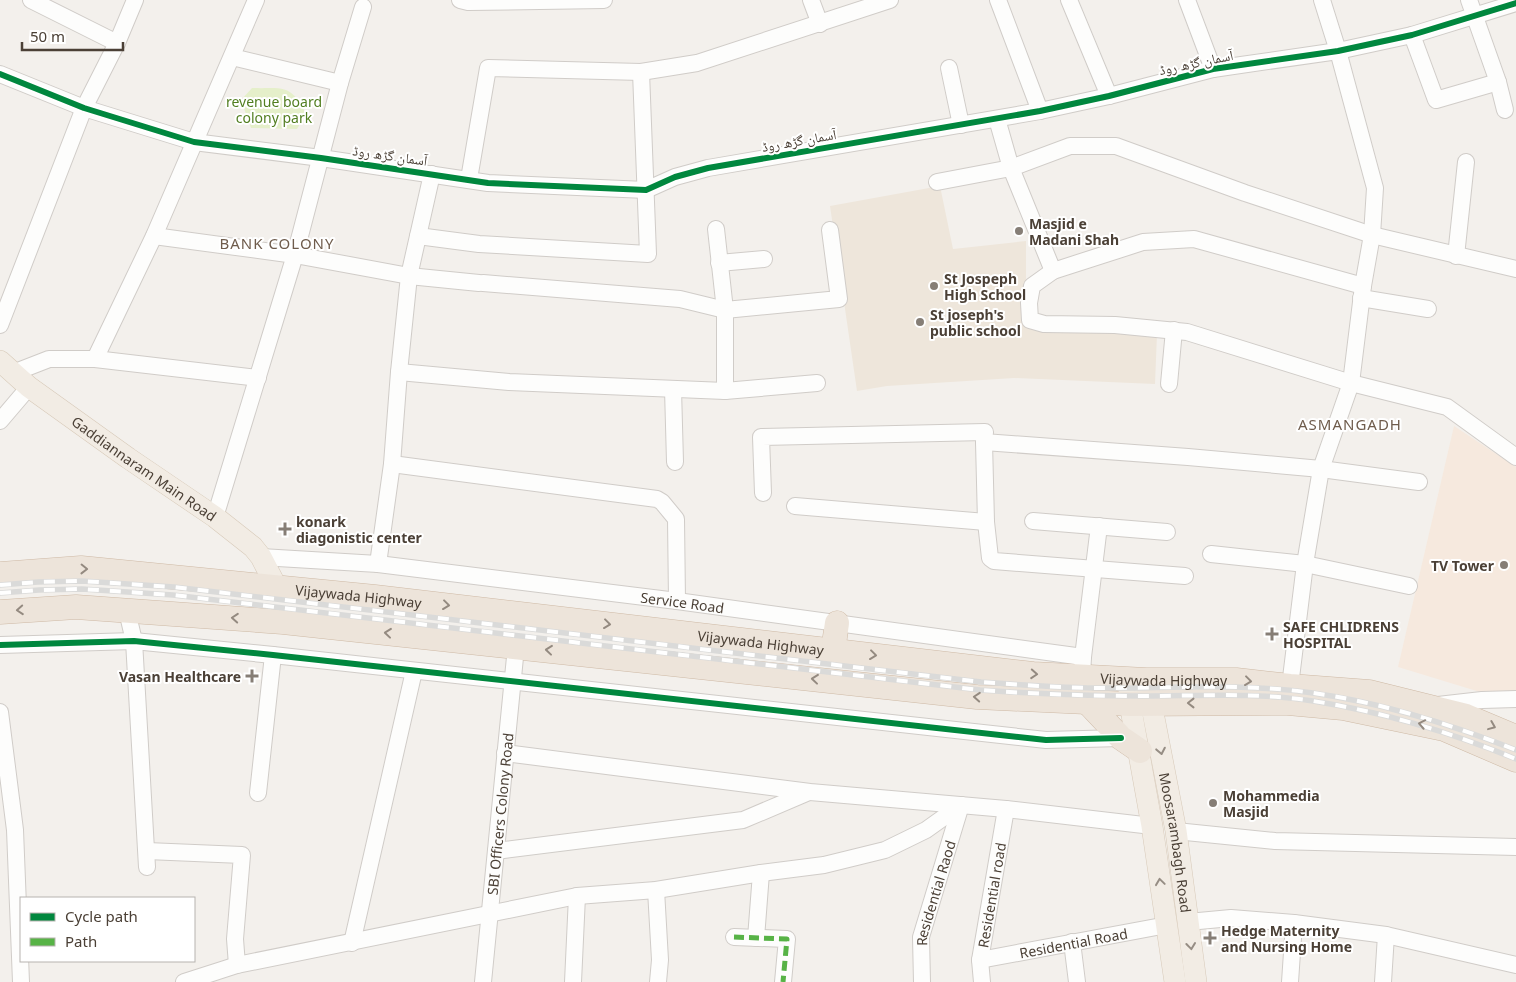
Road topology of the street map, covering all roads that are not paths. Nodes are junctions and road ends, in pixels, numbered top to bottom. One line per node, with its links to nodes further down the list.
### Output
1 (31, 0): 18 (street)
2 (135, 0): 18 (street)
3 (256, 0): 20 (street)
4 (460, 0): 5 (street)
5 (604, 0)
6 (811, 0): 16 (street)
7 (890, 0): 16 (street)
8 (998, 0): 30 (street)
9 (1069, 0): 27 (street)
10 (1187, 0): 22 (street)
11 (1322, 0): 19 (street)
12 (1469, 0): 15 (street)
13 (1516, 3): 15 (street, آسمان گڑھ روڈ)
14 (363, 7): 26 (street)
15 (1475, 16): 17 (street, آسمان گڑھ روڈ); 25 (street)
16 (820, 24): 23 (street)
17 (1412, 35): 19 (street, آسمان گڑھ روڈ); 25 (street)
18 (117, 44): 28 (street)
19 (1338, 51): 22 (street, آسمان گڑھ روڈ); 43 (street)
20 (232, 57): 26 (street); 33 (street)
21 (949, 68): 32 (street)
22 (1213, 69): 27 (street, آسمان گڑھ روڈ)
23 (641, 72): 38 (street); 40 (street)
24 (0, 74): 28 (street, آسمان گڑھ روڈ)
25 (1498, 82): 29 (street)
26 (340, 83): 34 (street)
27 (1109, 96): 30 (street, آسمان گڑھ روڈ)
28 (84, 108): 33 (street, آسمان گڑھ روڈ); 56 (street)
29 (1505, 110)
30 (1040, 111): 31 (street, آسمان گڑھ روڈ)
31 (996, 119): 32 (street, آسمان گڑھ روڈ); 36 (street)
32 (961, 125): 40 (street, آسمان گڑھ روڈ)
33 (194, 142): 34 (street, آسمان گڑھ روڈ); 44 (street)
34 (321, 158): 37 (street, آسمان گڑھ روڈ); 46 (street)
35 (1466, 162): 47 (street)
36 (1011, 168): 39 (street); 43 (street); 51 (street)
37 (432, 174): 38 (street, آسمان گڑھ روڈ); 45 (street)
38 (469, 179): 40 (street, آسمان گڑھ روڈ)
39 (937, 182)
40 (646, 190): 45 (street)
41 (716, 230): 49 (street)
42 (830, 230): 55 (street)
43 (1372, 235): 47 (street); 53 (street)
44 (154, 236): 46 (street); 58 (street)
45 (418, 236): 52 (street)
46 (295, 256): 52 (street); 61 (street)
47 (1456, 256): 50 (street)
48 (764, 258): 49 (street)
49 (719, 263): 55 (street)
50 (1516, 269)
51 (1053, 271): 53 (street); 57 (street)
52 (409, 276): 55 (street); 60 (street)
53 (1362, 292): 54 (street); 63 (street)
54 (1428, 309)
55 (724, 310): 67 (street)
56 (0, 325)
57 (1174, 330): 63 (street); 64 (street)
58 (95, 359): 59 (street); 61 (street)
59 (6, 367): 65 (main road, Gaddiannaram Main Road)
60 (399, 372): 66 (street); 72 (street)
61 (258, 378): 77 (street)
62 (817, 383): 67 (street)
63 (1351, 383): 70 (street); 73 (street)
64 (1169, 384)
65 (29, 387): 68 (street); 77 (main road, Gaddiannaram Main Road)
66 (673, 389): 67 (street); 71 (street)
67 (725, 391)
68 (0, 421)
69 (984, 442): 73 (street); 75 (street); 79 (street)
70 (1516, 457)
71 (674, 462)
72 (392, 464): 84 (street); 92 (street)
73 (1321, 470): 74 (street); 85 (street)
74 (1419, 482)
75 (763, 492)
76 (795, 506): 79 (street)
77 (215, 517): 83 (main road, Gaddiannaram Main Road)
78 (1033, 521): 80 (street)
79 (986, 522): 86 (street)
80 (1099, 526): 81 (street); 86 (street)
81 (1167, 532)
82 (1211, 554): 85 (street)
83 (261, 556): 84 (street, Service Road); 90 (main road, Gaddiannaram Main Road)
84 (378, 564): 92 (street, Service Road)
85 (1305, 564): 91 (street); 108 (street)
86 (1094, 568): 89 (street); 104 (street)
87 (52, 571): 88 (highway, Vijaywada Highway); 90 (highway, Vijaywada Highway, one-way to 90); 93 (highway)
88 (0, 574)
89 (1185, 576)
90 (276, 586): 97 (highway, Vijaywada Highway, one-way to 97)
91 (1409, 586)
92 (677, 601): 96 (street, Service Road)
93 (53, 608): 94 (highway, Vijaywada Highway); 95 (highway, Vijaywada Highway, one-way to 95)
94 (127, 611): 98 (street); 100 (highway, Vijaywada Highway, one-way to 94)
95 (0, 612)
96 (837, 623): 101 (highway); 104 (street, Service Road)
97 (650, 629): 101 (highway, Vijaywada Highway); 103 (highway)
98 (134, 641): 99 (street); 102 (street); 142 (street)
99 (0, 645)
100 (516, 647): 103 (highway, Vijaywada Highway, one-way to 100); 107 (street, SBI Officers Colony Road)
101 (833, 650): 104 (highway, Vijaywada Highway, one-way to 104)
102 (273, 655): 105 (street); 120 (street)
103 (639, 660): 110 (highway, Vijaywada Highway, one-way to 103)
104 (1083, 667): 106 (highway, Vijaywada Highway)
105 (414, 671): 107 (street); 137 (street)
106 (1138, 679): 108 (highway, Vijaywada Highway, one-way to 108); 111 (main road)
107 (512, 682): 115 (street); 117 (street, SBI Officers Colony Road)
108 (1290, 686): 112 (highway, Vijaywada Highway)
109 (1516, 699): 112 (street)
110 (1086, 701): 111 (highway, Vijaywada Highway); 115 (highway)
111 (1141, 704): 116 (main road, Moosarambagh Road); 118 (highway, Vijaywada Highway, one-way to 111); 124 (main road, Moosarambagh Road, one-way to 124)
112 (1431, 706): 114 (highway, Vijaywada Highway, one-way to 114)
113 (0, 712): 139 (street)
114 (1516, 737)
115 (1121, 738): 116 (highway)
116 (1140, 752): 123 (main road, Moosarambagh Road)
117 (505, 753): 119 (street); 126 (street, SBI Officers Colony Road)
118 (1516, 760)
119 (810, 792): 121 (street); 126 (street)
120 (258, 793)
121 (961, 805): 122 (street); 127 (street); 150 (street, Residential Raod)
122 (1006, 810): 123 (street); 140 (street, Residential road)
123 (1152, 826): 133 (main road, Moosarambagh Road, one-way to 123)
124 (1176, 831): 125 (street); 131 (main road, Moosarambagh Road)
125 (1516, 847)
126 (496, 851): 130 (street, SBI Officers Colony Road)
127 (761, 873): 128 (street); 136 (street)
128 (656, 890): 129 (street); 148 (street)
129 (577, 896): 130 (street); 147 (street)
130 (490, 914): 137 (street); 146 (street, SBI Officers Colony Road)
131 (1188, 922): 132 (street); 154 (main road, Moosarambagh Road, one-way to 154)
132 (1294, 923): 134 (street); 155 (street)
133 (1167, 925): 138 (street, Residential Road); 153 (main road, Moosarambagh Road)
134 (1386, 935): 143 (street); 156 (street)
135 (734, 937): 136 (street)
136 (756, 938): 149 (street)
137 (352, 942): 142 (street)
138 (1072, 942): 140 (street, Residential Road); 152 (street)
139 (20, 957)
140 (980, 960): 151 (street, Residential road)
141 (20, 962): 144 (street)
142 (237, 965): 145 (street)
143 (1516, 966)
144 (21, 982)
145 (184, 982)
146 (484, 982)
147 (573, 982)
148 (658, 982)
149 (783, 982)
150 (922, 982)
151 (982, 982)
152 (1077, 982)
153 (1175, 982)
154 (1196, 982)
155 (1290, 982)
156 (1383, 982)

